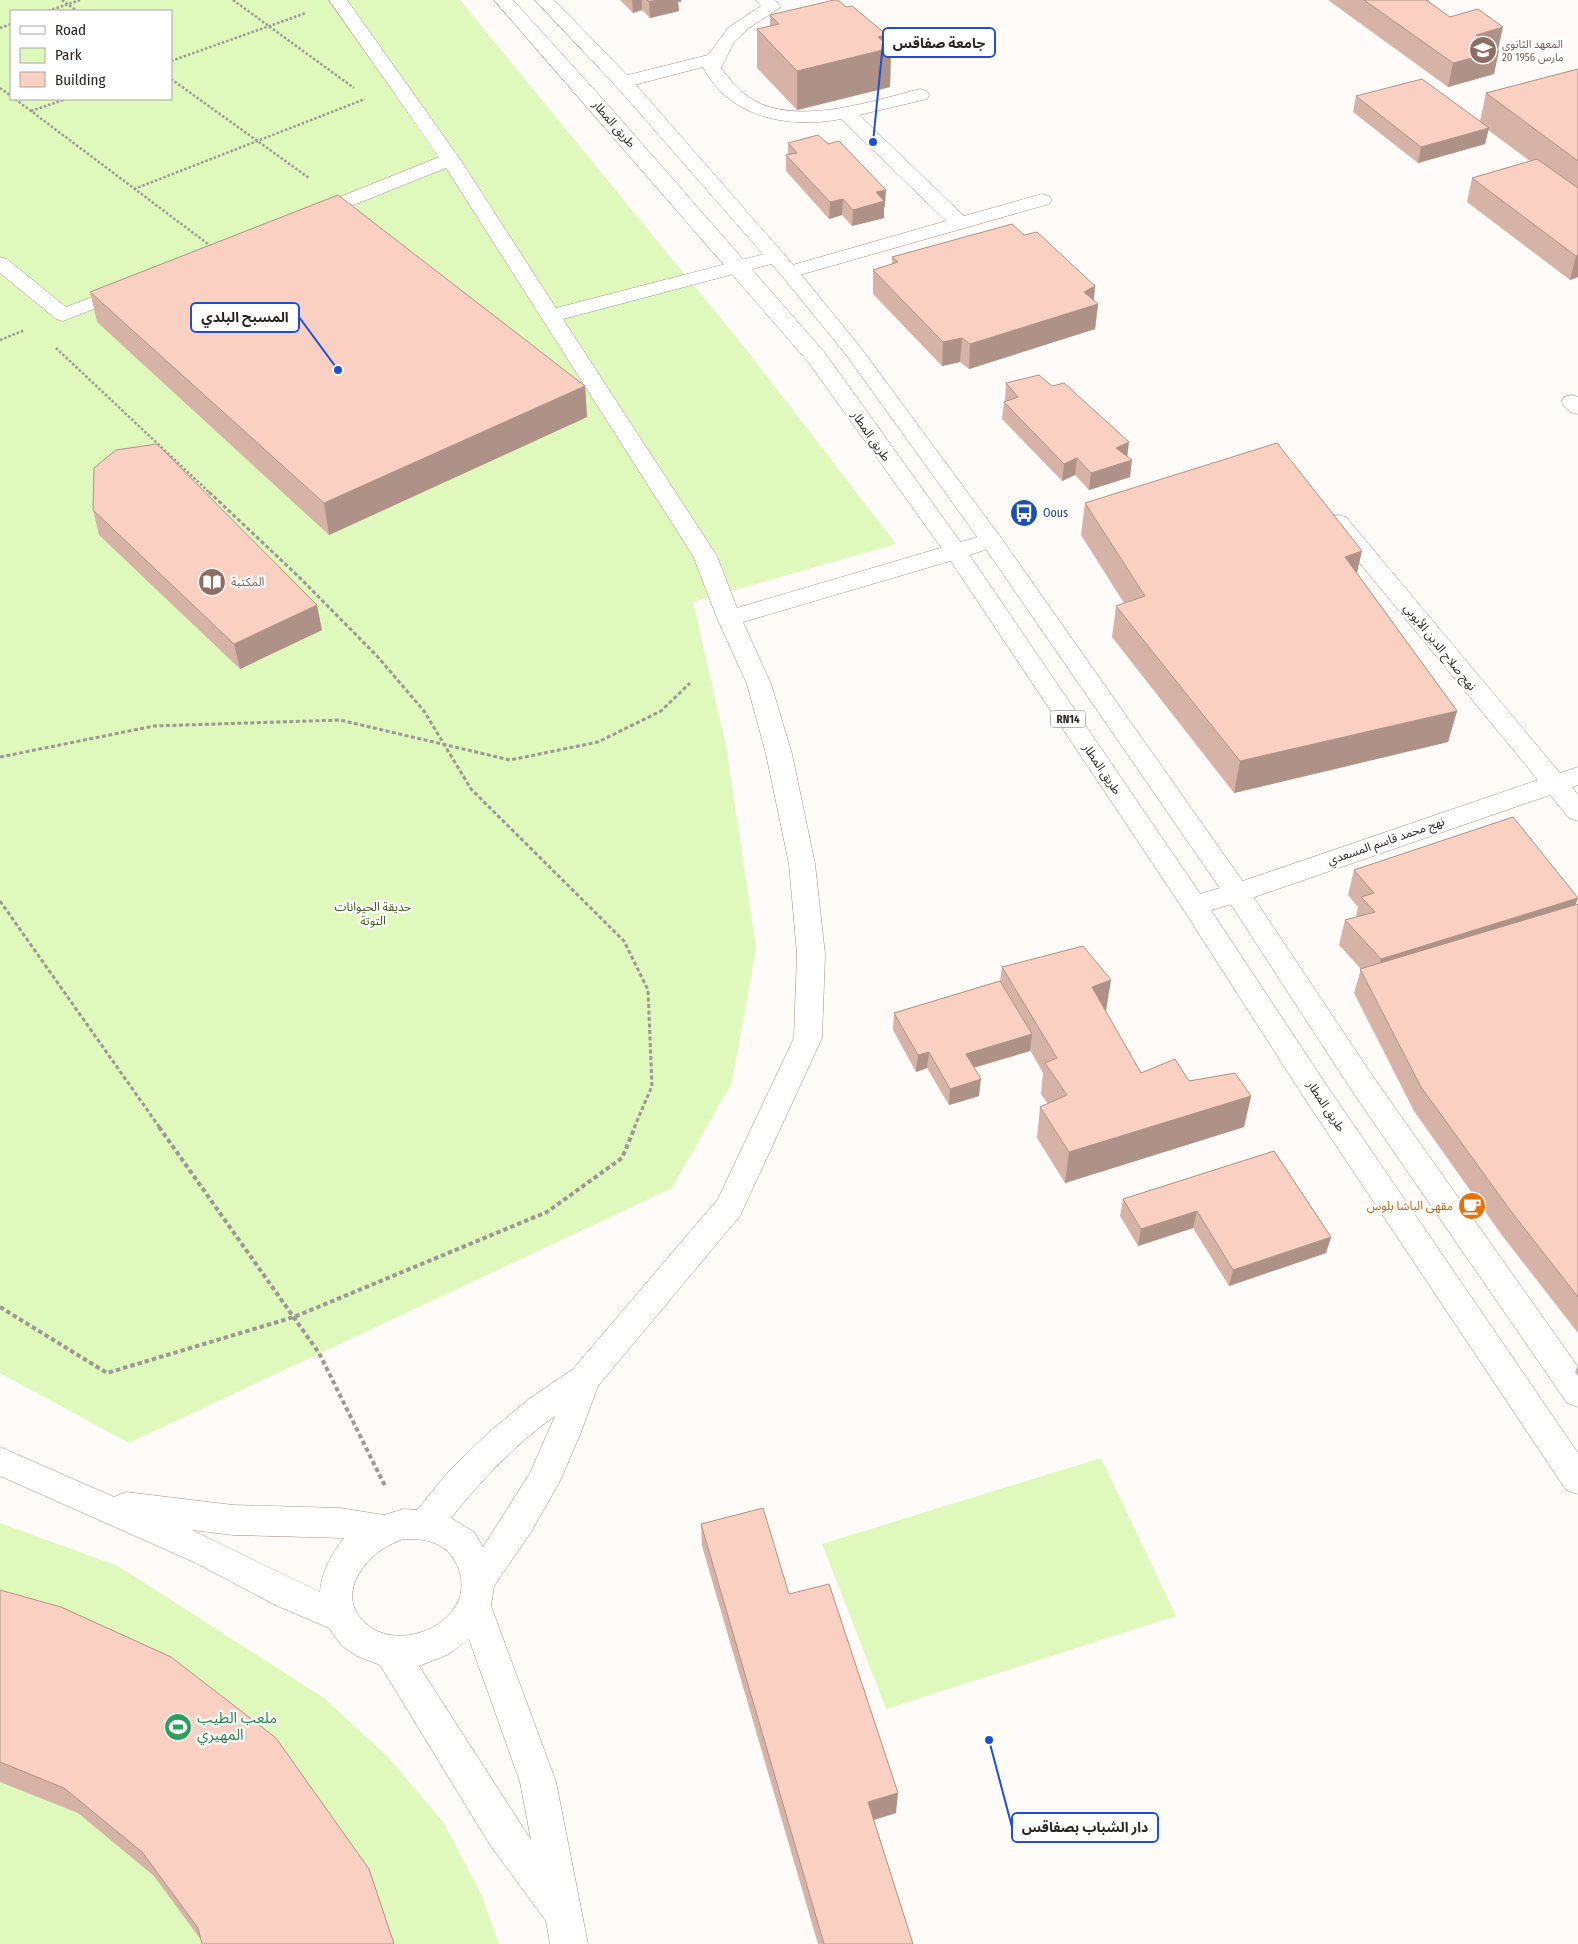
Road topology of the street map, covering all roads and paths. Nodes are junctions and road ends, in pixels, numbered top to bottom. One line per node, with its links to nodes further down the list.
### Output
1 (62, 0): 8 (path)
2 (80, 0): 8 (path)
3 (233, 0): 11 (path)
4 (503, 0): 31 (main road, طريق المطار / RN14)
5 (544, 0): 15 (main road)
6 (765, 0): 12 (main road)
7 (339, 1): 11 (path); 22 (main road)
8 (68, 4): 9 (path); 10 (path)
9 (51, 10)
10 (76, 10)
11 (269, 26): 13 (path); 21 (path)
12 (715, 59): 15 (main road); 20 (main road)
13 (172, 61)
14 (172, 80): 21 (path)
15 (623, 82): 30 (main road)
16 (920, 95): 20 (main road)
17 (16, 100): 19 (path)
18 (63, 100): 19 (path)
19 (31, 111): 23 (path)
20 (846, 113): 27 (main road)
21 (259, 142): 23 (path); 25 (path)
22 (450, 159): 25 (main road); 33 (main road)
23 (134, 189): 28 (path)
24 (1042, 200): 27 (main road)
25 (342, 202): 26 (main road)
26 (298, 220)
27 (960, 223): 30 (main road)
28 (220, 252)
29 (0, 263): 32 (main road)
30 (782, 265): 31 (main road); 36 (main road)
31 (738, 267): 33 (main road); 37 (main road, طريق المطار / RN14)
32 (146, 282)
33 (551, 316): 38 (main road)
34 (55, 347): 40 (path)
35 (1322, 503): 43 (main road, نهج صلاح الدين الأيوبي)
36 (991, 540): 37 (main road); 45 (main road)
37 (956, 552): 38 (main road); 47 (main road, طريق المطار / RN14)
38 (729, 618): 50 (main road)
39 (690, 683): 40 (path)
40 (445, 746): 41 (path); 49 (path)
41 (0, 758)
42 (1578, 776): 43 (main road, نهج محمد قاسم المسعدي)
43 (1553, 783): 44 (main road, نهج صلاح الدين الأيوبي); 45 (main road, نهج محمد قاسم المسعدي)
44 (1578, 812)
45 (1238, 893): 47 (main road, نهج محمد قاسم المسعدي); 51 (main road)
46 (0, 901): 49 (path)
47 (1194, 905): 53 (main road, طريق المطار / RN14)
48 (0, 1307): 49 (path)
49 (294, 1317): 55 (path)
50 (584, 1380): 55 (main road); 56 (main road)
51 (1578, 1393)
52 (0, 1461): 54 (main road)
53 (1578, 1480)
54 (92, 1503): 55 (main road); 57 (main road)
55 (404, 1526): 56 (main road); 57 (main road)
56 (476, 1594): 58 (main road); 59 (main road)
57 (341, 1617): 58 (main road)
58 (392, 1653): 59 (main road)
59 (566, 1929)

